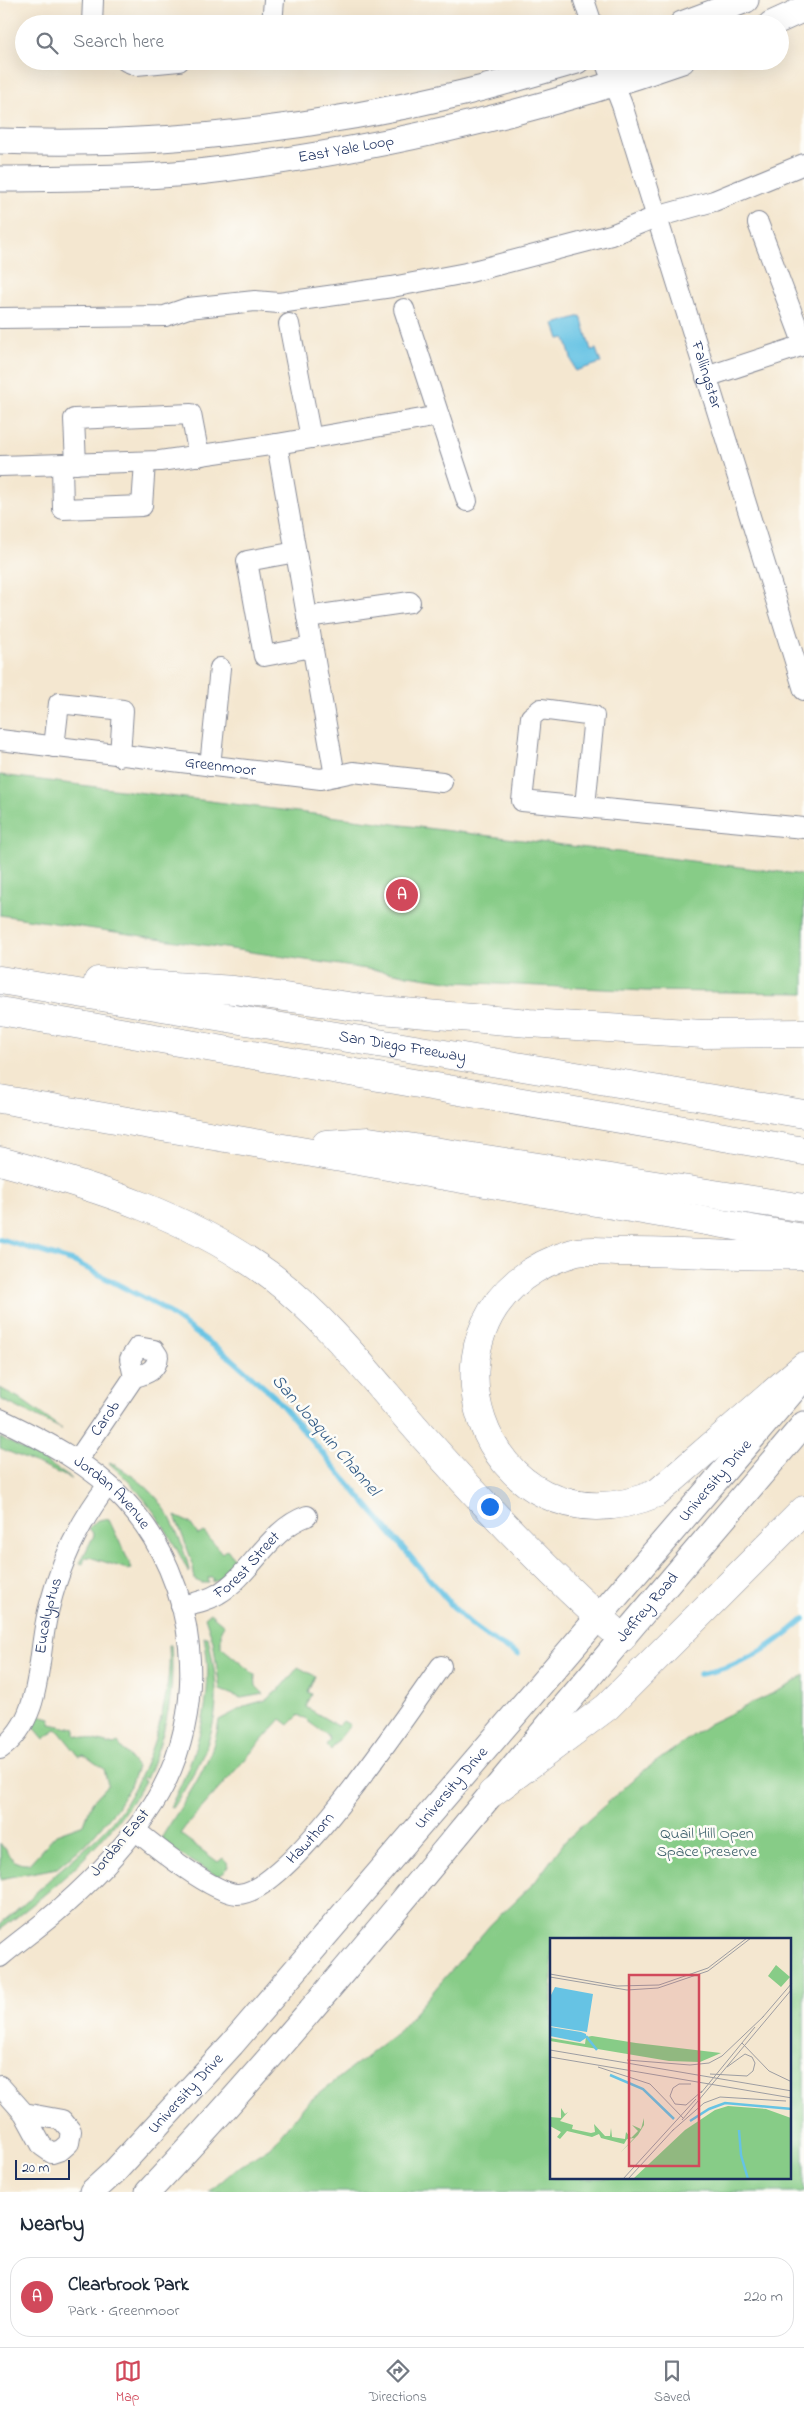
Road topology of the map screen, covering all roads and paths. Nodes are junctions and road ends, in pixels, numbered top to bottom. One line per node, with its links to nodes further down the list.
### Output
1 (93, 0): 6 (street)
2 (274, 0): 7 (street)
3 (584, 0): 8 (street)
4 (746, 0): 9 (main road)
5 (804, 9): 10 (main road)
6 (92, 15)
7 (273, 15)
8 (589, 15)
9 (706, 15)
10 (789, 16)
11 (545, 70): 15 (main road, East Yale Loop)
12 (609, 70): 14 (street, Fallingstar)
13 (656, 70): 14 (main road, East Yale Loop)
14 (615, 84): 17 (main road, East Yale Loop); 18 (street, Fallingstar)
15 (0, 141)
16 (804, 164): 18 (street)
17 (0, 179)
18 (656, 218): 21 (street); 24 (street, Fallingstar)
19 (758, 223): 23 (street)
20 (404, 310): 25 (street)
21 (0, 318)
22 (289, 324): 26 (street)
23 (804, 345): 24 (street)
24 (706, 377): 38 (street, Fallingstar)
25 (439, 416): 26 (street); 32 (street)
26 (311, 438): 27 (street)
27 (277, 444): 28 (street); 33 (street)
28 (199, 456): 29 (street); 30 (street)
29 (145, 462): 30 (street); 30 (street)
30 (69, 464): 31 (street)
31 (0, 466)
32 (467, 501)
33 (296, 552): 35 (street); 36 (street)
34 (410, 602): 35 (street)
35 (307, 617): 36 (street)
36 (312, 647): 43 (street)
37 (220, 668): 42 (street)
38 (804, 690)
39 (0, 740): 40 (street, Greenmoor)
40 (54, 747): 41 (street, Greenmoor); 41 (street)
41 (120, 756): 42 (street, Greenmoor)
42 (210, 766): 43 (street, Greenmoor)
43 (335, 776): 44 (street, Greenmoor)
44 (442, 782)
45 (585, 806): 45 (street); 46 (street)
46 (804, 828)
47 (0, 975): 50 (highway)
48 (0, 980): 52 (highway, San Diego Freeway)
49 (0, 1011): 54 (highway)
50 (804, 1033)
51 (0, 1099): 53 (highway)
52 (804, 1114)
53 (282, 1147): 56 (highway); 57 (highway)
54 (804, 1151)
55 (0, 1161): 69 (highway)
56 (804, 1208)
57 (804, 1238)
58 (804, 1255): 59 (highway)
59 (804, 1366)
60 (134, 1377): 64 (street, Carob)
61 (804, 1377): 69 (main road, University Drive)
62 (0, 1419): 64 (street, Jordan Avenue)
63 (804, 1424): 70 (main road, Jeffrey Road)
64 (77, 1461): 65 (street, Jordan Avenue)
65 (108, 1485): 68 (street, Jordan Avenue); 72 (street, Eucalyptus)
66 (804, 1510): 73 (highway)
67 (307, 1516): 68 (street, Forest Street)
68 (181, 1606): 74 (street, Jordan East)
69 (597, 1616): 70 (highway); 78 (main road, University Drive)
70 (622, 1638): 73 (main road, Jeffrey Road)
71 (441, 1666): 74 (street, Hawthorn)
72 (0, 1749)
73 (492, 1793): 79 (main road)
74 (135, 1830): 75 (street, Jordan East)
75 (0, 1957)
76 (0, 2086): 77 (street)
77 (24, 2113)
78 (92, 2192)
79 (148, 2192)

